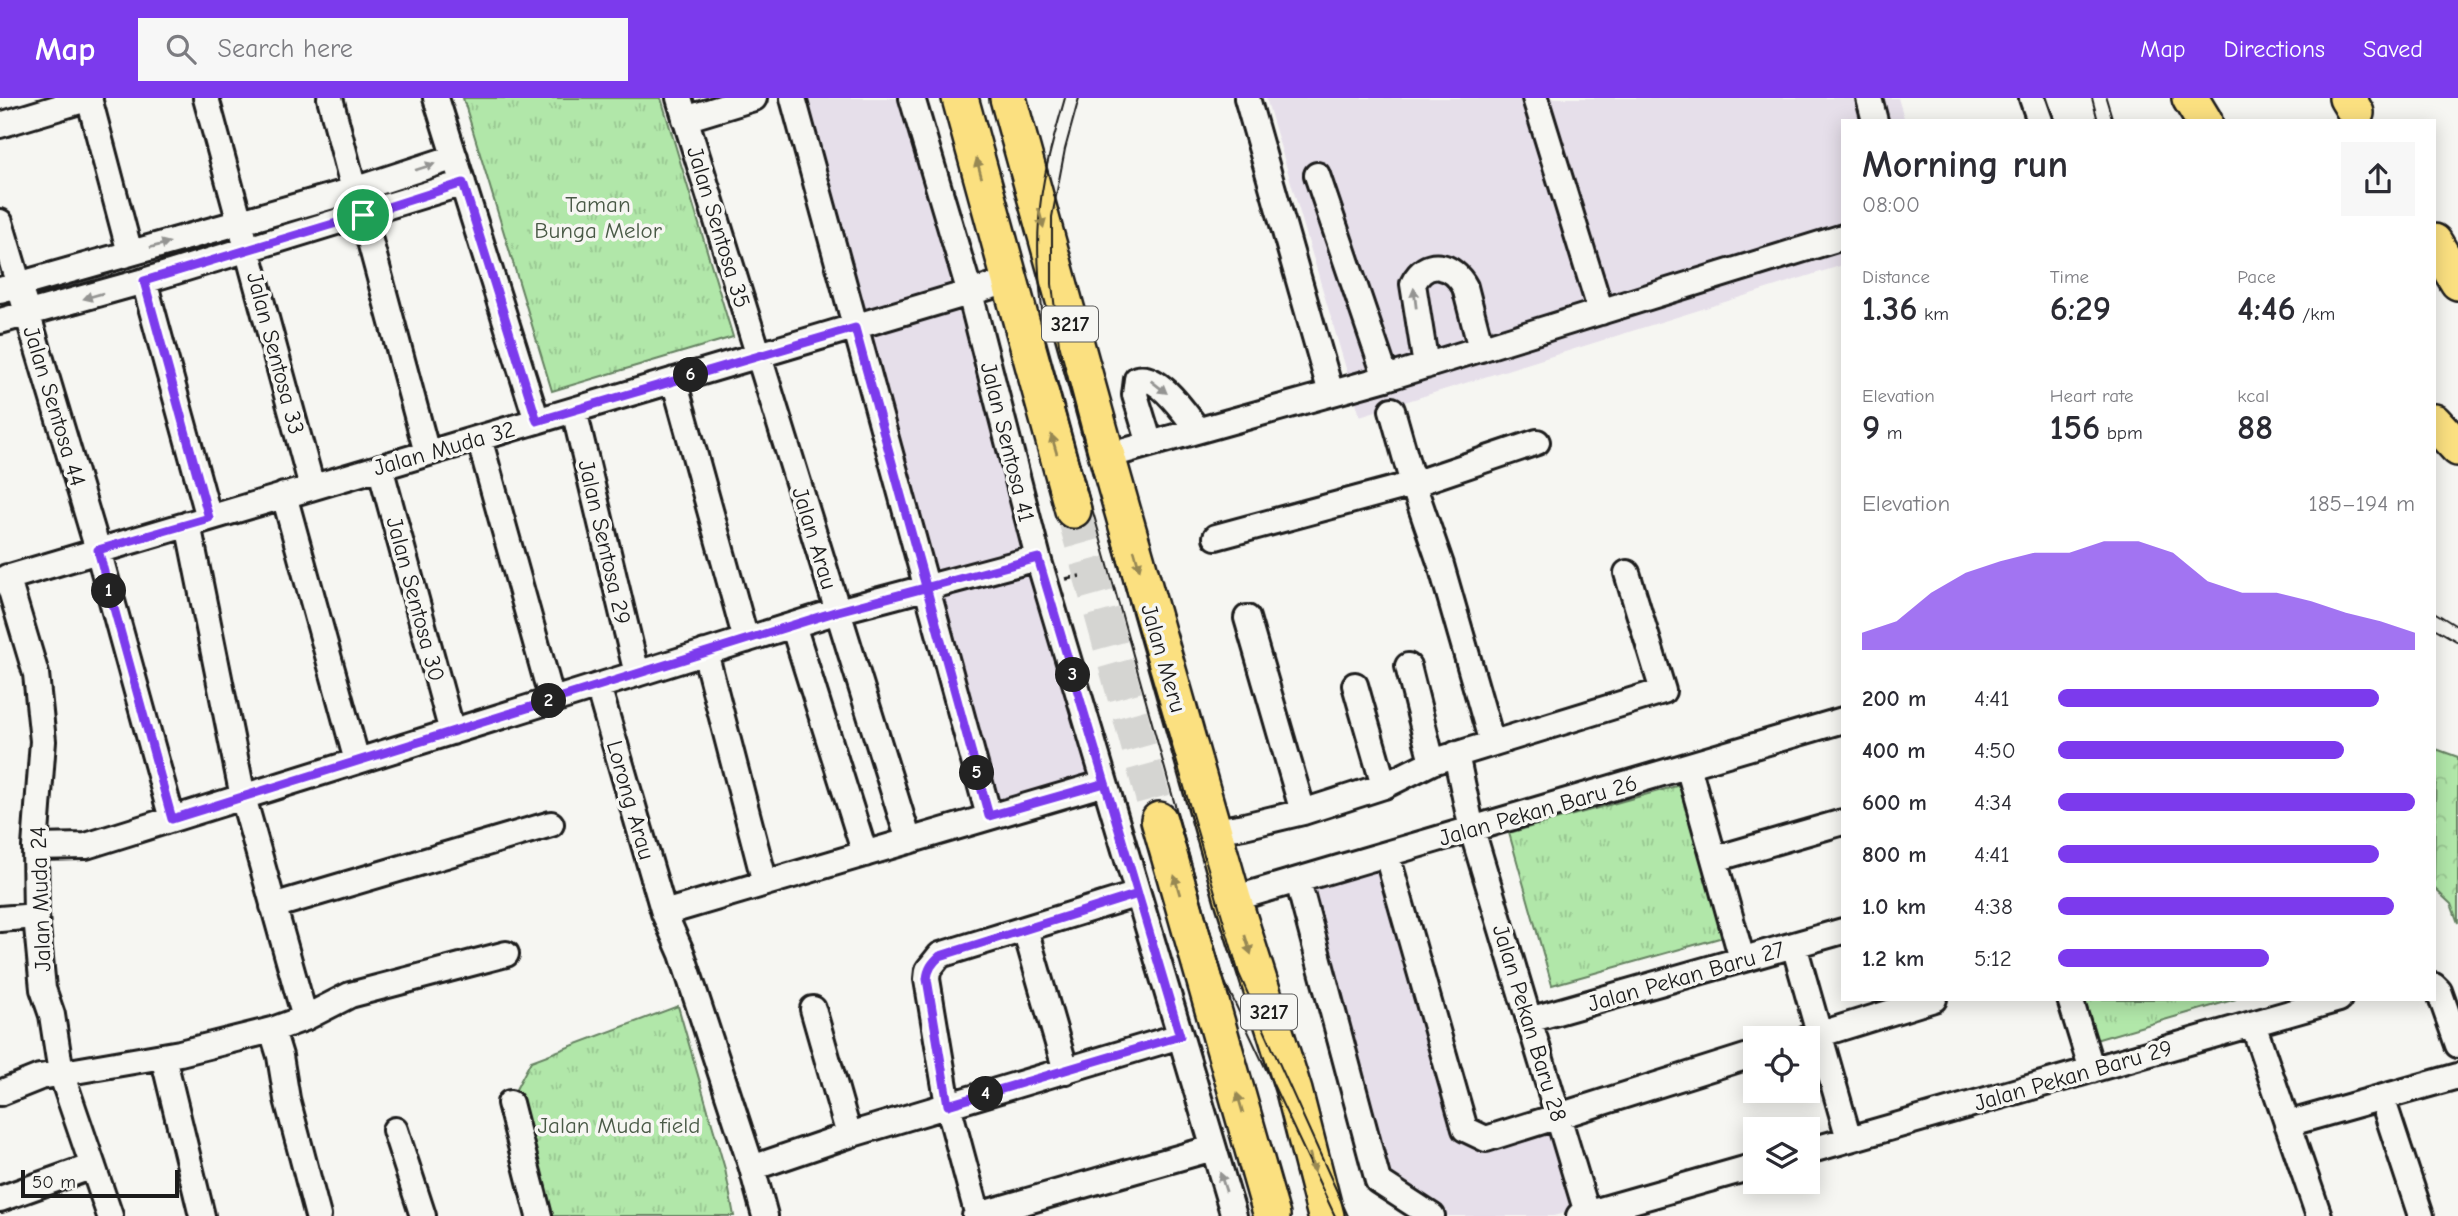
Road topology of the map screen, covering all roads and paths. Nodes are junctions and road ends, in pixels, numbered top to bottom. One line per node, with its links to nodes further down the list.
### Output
1 (89, 98): 19 (street); 30 (street)
2 (206, 98): 26 (street, Jalan Sentosa 33)
3 (330, 98): 23 (street)
4 (436, 98): 20 (street)
5 (754, 98): 15 (street)
6 (793, 98): 39 (street)
7 (912, 98): 35 (street, Jalan Sentosa 41)
8 (960, 98): 32 (highway, 3217, one-way to 8)
9 (1008, 98): 56 (highway, Jalan Meru / 3217, one-way to 56)
10 (1247, 98): 45 (street)
11 (1535, 98): 36 (street)
12 (1869, 98): 16 (street)
13 (2032, 98): 17 (street)
14 (2190, 98): 18 (highway)
15 (682, 108): 41 (street, Jalan Sentosa 35)
16 (1874, 119)
17 (2039, 119)
18 (2203, 119)
19 (0, 125)
20 (454, 157): 22 (street); 23 (street, one-way to 20)
21 (1317, 175): 43 (street)
22 (463, 183): 24 (street); 48 (street)
23 (355, 190): 26 (street)
24 (363, 215): 29 (street); 55 (street)
25 (0, 222): 34 (street, Jalan Sentosa 44)
26 (241, 223): 29 (street, Jalan Sentosa 33); 30 (street, one-way to 26)
27 (1841, 238): 36 (street)
28 (2436, 245): 33 (highway)
29 (248, 248): 31 (street); 59 (street, Jalan Sentosa 33)
30 (130, 253): 34 (street)
31 (144, 281): 37 (street, one-way to 37); 62 (street)
32 (1009, 281): 35 (street, Jalan Muda 32); 61 (highway, 3217, one-way to 32)
33 (2458, 282)
34 (9, 288): 37 (street, Jalan Sentosa 44)
35 (970, 293): 39 (street, Jalan Muda 32); 65 (street, Jalan Sentosa 41)
36 (1601, 312): 40 (street)
37 (27, 314): 38 (street); 64 (street, Jalan Sentosa 44)
38 (0, 321)
39 (855, 328): 41 (street, Jalan Muda 32); 68 (street)
40 (1481, 349): 42 (street); 42 (street, one-way to 40)
41 (758, 355): 44 (street, Jalan Muda 32); 69 (street, Jalan Arau)
42 (1426, 366): 43 (street)
43 (1386, 378): 45 (street)
44 (674, 380): 46 (street, Jalan Muda 32); 72 (street)
45 (1331, 393): 50 (street)
46 (574, 410): 48 (street, Jalan Muda 32); 75 (street, Jalan Sentosa 29)
47 (1392, 410): 58 (street)
48 (537, 421): 51 (street, Jalan Muda 32)
49 (2436, 424): 54 (highway)
50 (1198, 430): 53 (street); 53 (street, one-way to 50)
51 (479, 438): 55 (street, Jalan Muda 32); 78 (street)
52 (1537, 442): 58 (street)
53 (1150, 444): 56 (street)
54 (2458, 448)
55 (427, 453): 57 (street, Jalan Muda 32)
56 (1107, 456): 96 (highway, Jalan Meru / 3217, one-way to 96)
57 (380, 467): 59 (street, Jalan Muda 32); 80 (street, Jalan Sentosa 30)
58 (1413, 484): 63 (street); 81 (street)
59 (312, 487): 60 (street, Jalan Muda 32)
60 (284, 495): 62 (street, Jalan Muda 32); 83 (street)
61 (1073, 510)
62 (199, 521): 64 (street, Jalan Muda 32); 88 (street)
63 (1216, 537)
64 (98, 550): 67 (street, Jalan Muda 32); 91 (street, Jalan Sentosa 44)
65 (1038, 558): 68 (street); 86 (street, Jalan Sentosa 41)
66 (1627, 573): 81 (street)
67 (4, 578): 98 (street, Jalan Muda 24)
68 (927, 587): 69 (street); 90 (street)
69 (838, 611): 71 (street); 97 (street, Jalan Arau)
70 (1247, 618): 89 (street)
71 (793, 625): 72 (street); 99 (street)
72 (746, 640): 73 (street)
73 (705, 652): 75 (street); 103 (street)
74 (1408, 666): 84 (street)
75 (637, 674): 77 (street)
76 (1355, 685): 87 (street)
77 (598, 686): 78 (street); 107 (street, Lorong Arau)
78 (552, 700): 80 (street)
79 (1841, 721): 85 (street, Jalan Pekan Baru 26)
80 (452, 732): 83 (street)
81 (1492, 743): 82 (street)
82 (1456, 754): 84 (street); 95 (street, Jalan Pekan Baru 28)
83 (357, 761): 88 (street)
84 (1432, 762): 87 (street)
85 (1688, 766): 95 (street, Jalan Pekan Baru 26); 101 (street)
86 (1105, 783): 90 (street); 104 (street, Jalan Sentosa 41)
87 (1384, 786): 89 (street)
88 (243, 797): 91 (street); 106 (street)
89 (1303, 812): 96 (street)
90 (989, 816): 97 (street)
91 (172, 819): 98 (street)
92 (1159, 820): 150 (highway, 3217, one-way to 92)
93 (1841, 823): 101 (street)
94 (551, 824): 106 (street)
95 (1472, 830): 100 (street, Jalan Pekan Baru 26); 121 (street, Jalan Pekan Baru 28)
96 (1214, 831): 105 (highway, Jalan Meru / 3217)
97 (909, 841): 99 (street)
98 (35, 847): 108 (street, Jalan Muda 24)
99 (865, 854): 103 (street)
100 (1387, 855): 102 (street, Jalan Pekan Baru 26); 139 (street)
101 (1715, 859): 114 (street)
102 (1298, 881): 105 (street, Jalan Pekan Baru 26); 161 (street)
103 (765, 883): 107 (street)
104 (1138, 894): 110 (street); 126 (street, Jalan Sentosa 41)
105 (1233, 899): 160 (highway, Jalan Meru / 3217, one-way to 160)
106 (273, 906): 120 (street)
107 (664, 913): 147 (street, Lorong Arau)
108 (36, 916): 109 (street); 133 (street, Jalan Muda 24)
109 (0, 919)
110 (1025, 929): 132 (street); 138 (street)
111 (1841, 932): 112 (street, Jalan Pekan Baru 27)
112 (1794, 945): 114 (street, Jalan Pekan Baru 27); 123 (street)
113 (506, 954): 120 (street)
114 (1742, 959): 121 (street, Jalan Pekan Baru 27)
115 (2437, 989): 127 (street)
116 (1928, 1001): 125 (street)
117 (2071, 1001): 131 (street)
118 (2332, 1001): 122 (street, Jalan Pekan Baru 29)
119 (813, 1009): 142 (street)
120 (305, 1018): 124 (street)
121 (1529, 1020): 139 (street, Jalan Pekan Baru 28)
122 (2253, 1024): 131 (street, Jalan Pekan Baru 29); 140 (street)
123 (1812, 1026)
124 (272, 1030): 129 (street); 154 (street)
125 (1820, 1034)
126 (1180, 1036): 132 (street); 145 (street, Jalan Sentosa 41)
127 (2458, 1045)
128 (1820, 1054): 143 (street)
129 (163, 1056): 133 (street); 153 (street)
130 (1743, 1058): 139 (street)
131 (2092, 1070): 143 (street, Jalan Pekan Baru 29)
132 (1066, 1071): 138 (street)
133 (61, 1073): 135 (street); 146 (street, Jalan Muda 24)
134 (2458, 1076): 136 (street)
135 (0, 1093)
136 (2382, 1098): 140 (street); 163 (street)
137 (510, 1104): 156 (street)
138 (948, 1105): 142 (street); 158 (street)
139 (1558, 1115): 151 (street, Jalan Pekan Baru 28)
140 (2287, 1124): 162 (street)
141 (394, 1130): 155 (street)
142 (849, 1135): 147 (street)
143 (1849, 1139): 144 (street, Jalan Pekan Baru 29)
144 (1820, 1147)
145 (1213, 1148): 158 (street); 159 (street, Jalan Sentosa 41, one-way to 145)
146 (93, 1166): 149 (street); 152 (street, Jalan Muda 24)
147 (752, 1168): 157 (street, Lorong Arau)
148 (1743, 1169): 151 (street)
149 (0, 1199)
150 (1269, 1211)
151 (1585, 1215)
152 (110, 1216)
153 (202, 1216)
154 (318, 1216)
155 (423, 1216)
156 (539, 1216)
157 (765, 1216)
158 (977, 1216)
159 (1234, 1216)
160 (1326, 1216)
161 (1432, 1216)
162 (2317, 1216)
163 (2421, 1216)

